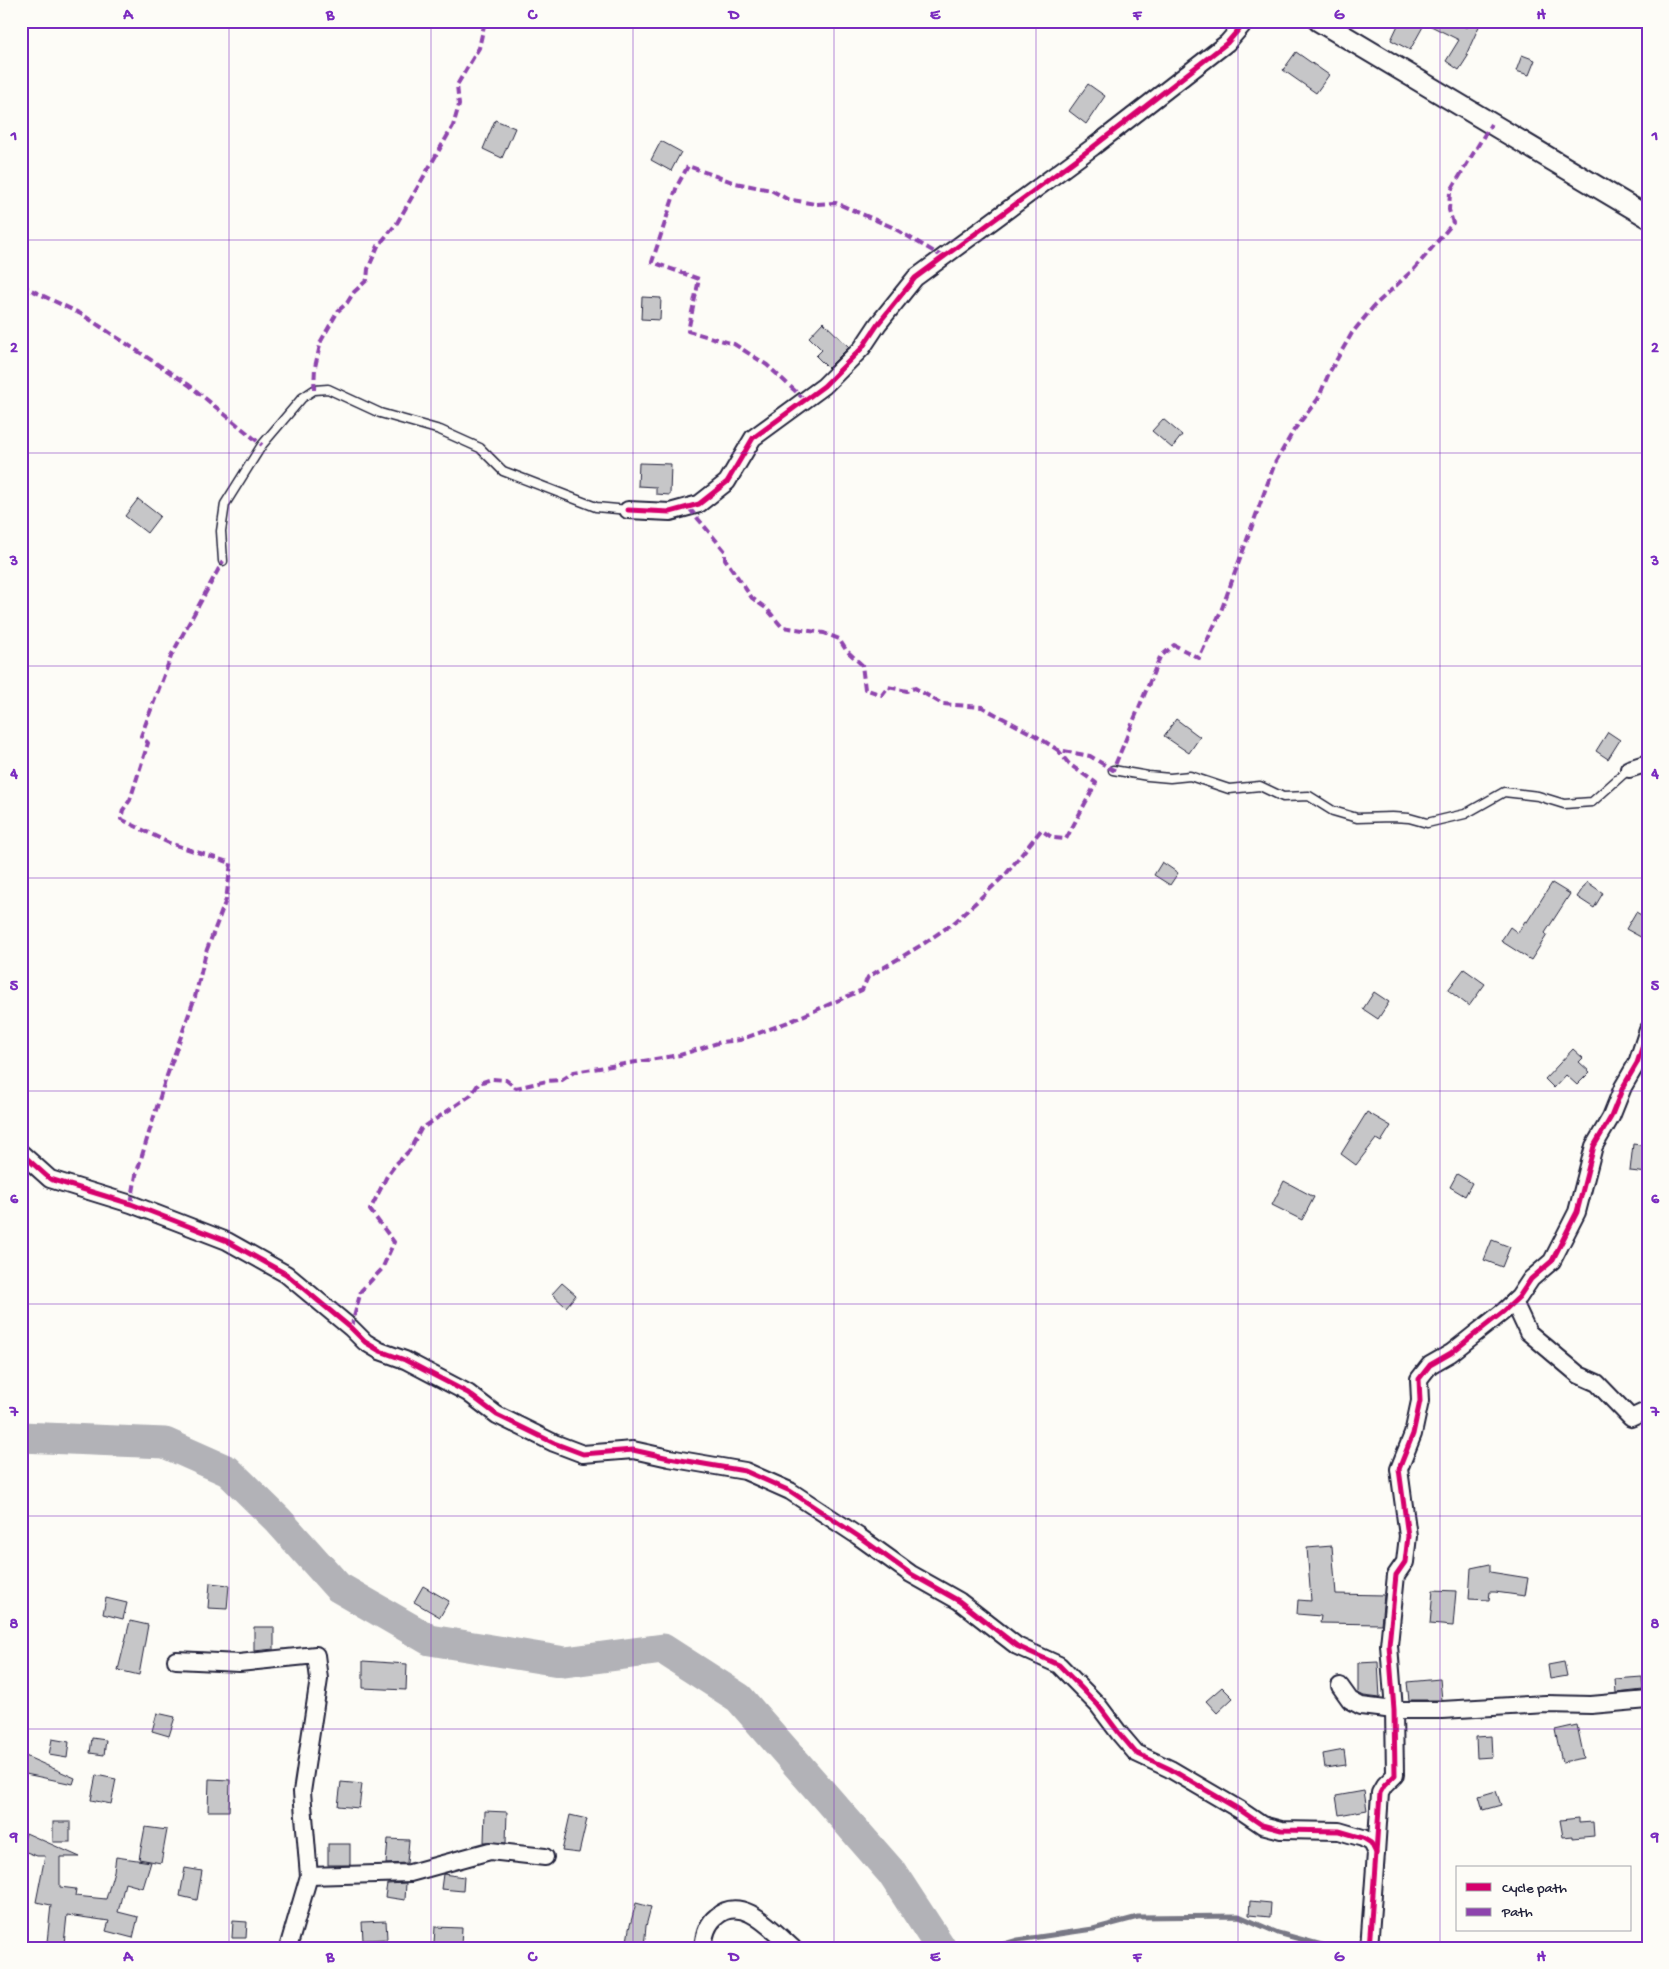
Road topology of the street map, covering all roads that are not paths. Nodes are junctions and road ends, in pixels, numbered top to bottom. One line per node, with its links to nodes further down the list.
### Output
1 (1246, 21): 4 (street)
2 (1325, 23): 3 (street)
3 (1648, 217)
4 (628, 510): 5 (lane)
5 (223, 561)
6 (1648, 763): 7 (street)
7 (1629, 769): 8 (lane)
8 (1113, 770)
9 (1648, 1030): 11 (street)
10 (21, 1153): 17 (street)
11 (1514, 1302): 12 (street); 16 (street)
12 (1648, 1410)
13 (176, 1660): 19 (street)
14 (1340, 1686): 16 (street)
15 (1648, 1700): 16 (street)
16 (1394, 1710): 17 (street)
17 (1376, 1853): 23 (street)
18 (545, 1857): 19 (street)
19 (309, 1876): 20 (street)
20 (288, 1948)
21 (703, 1948): 22 (street)
22 (793, 1948)
23 (1370, 1948)

